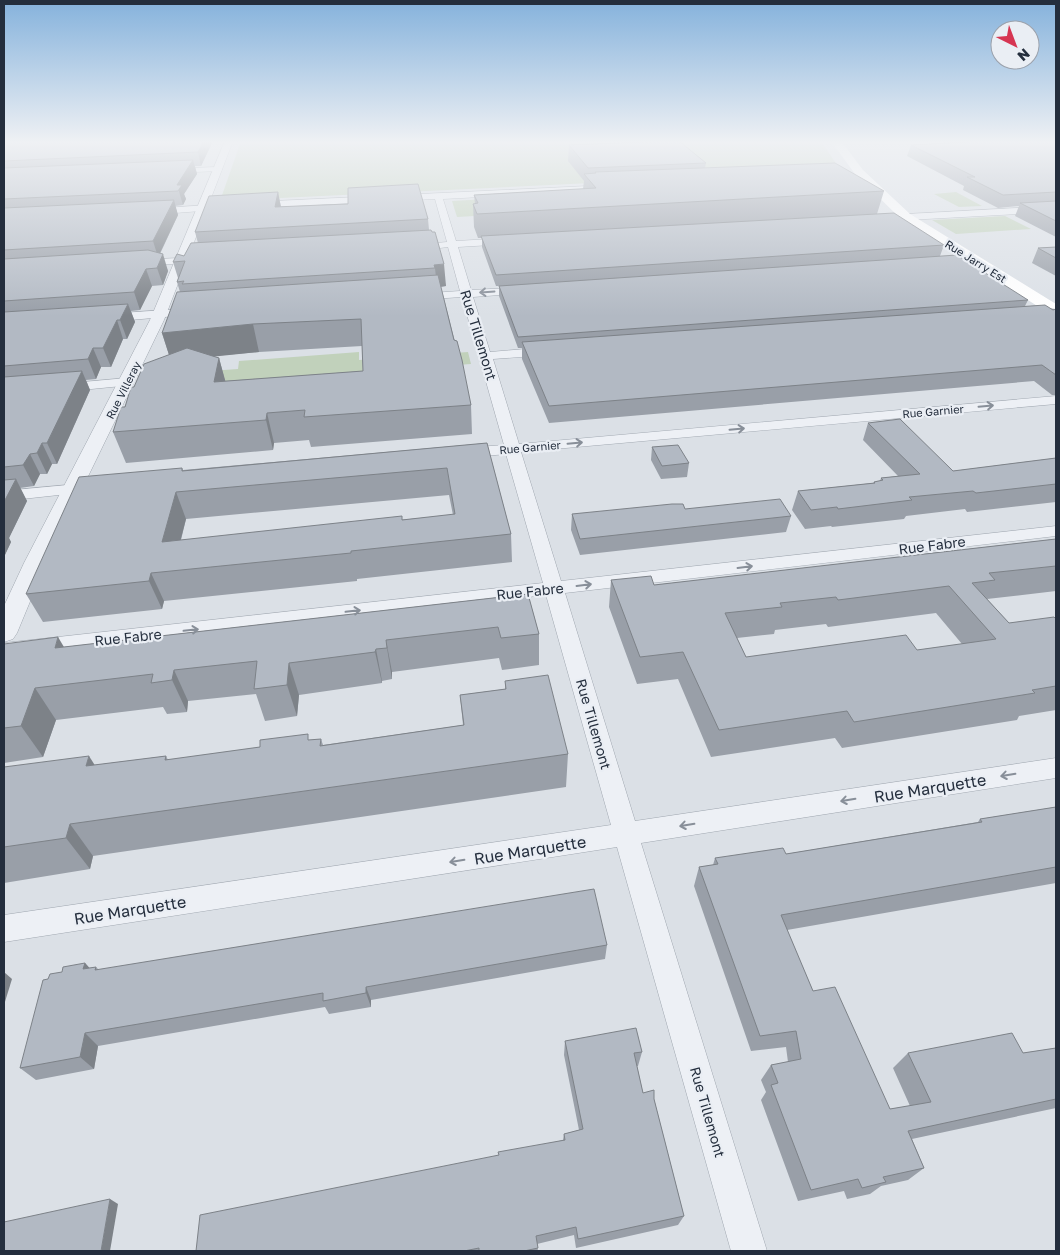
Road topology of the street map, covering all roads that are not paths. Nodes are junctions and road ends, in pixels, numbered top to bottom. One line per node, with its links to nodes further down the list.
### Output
1 (206, 200): 7 (street, Rue Villeray)
2 (370, 200): 5 (street)
3 (439, 200): 13 (street, Rue Tillemont)
4 (885, 200): 10 (main road, Rue Jarry Est)
5 (247, 206)
6 (229, 207): 7 (street)
7 (202, 209): 9 (street); 18 (street, Rue Villeray)
8 (1056, 209): 10 (street)
9 (141, 212)
10 (906, 217): 11 (street); 17 (main road, Rue Jarry Est)
11 (878, 218)
12 (522, 240): 13 (street)
13 (452, 244): 14 (street); 21 (street, Rue Tillemont)
14 (425, 246)
15 (215, 259): 18 (street)
16 (956, 260): 17 (street)
17 (973, 260): 24 (main road, Rue Jarry Est)
18 (182, 261): 19 (street); 26 (street, Rue Villeray)
19 (131, 264)
20 (538, 289): 21 (street, one-way to 21)
21 (467, 294): 22 (street); 29 (street, Rue Tillemont)
22 (406, 298)
23 (210, 311): 26 (street)
24 (1056, 312): 25 (street)
25 (1036, 314)
26 (159, 315): 27 (street); 30 (street, Rue Villeray)
27 (93, 319)
28 (558, 350): 29 (street)
29 (486, 356): 33 (street, Rue Tillemont)
30 (127, 382): 31 (street); 36 (street, Rue Villeray)
31 (51, 388)
32 (1056, 400): 33 (street, Rue Garnier, one-way to 32)
33 (512, 449): 34 (street, Rue Garnier); 39 (street, Rue Tillemont)
34 (451, 455)
35 (105, 487): 36 (street)
36 (72, 490): 37 (street); 40 (street, Rue Villeray)
37 (4, 496)
38 (1056, 531): 39 (street, Rue Fabre, one-way to 38)
39 (554, 588): 41 (street, Rue Fabre, one-way to 39); 43 (street, Rue Tillemont)
40 (4, 633)
41 (4, 650)
42 (1056, 768): 43 (street, Rue Marquette, one-way to 43)
43 (626, 835): 44 (street, Rue Marquette, one-way to 44); 45 (street, Rue Tillemont)
44 (4, 929)
45 (749, 1251)

